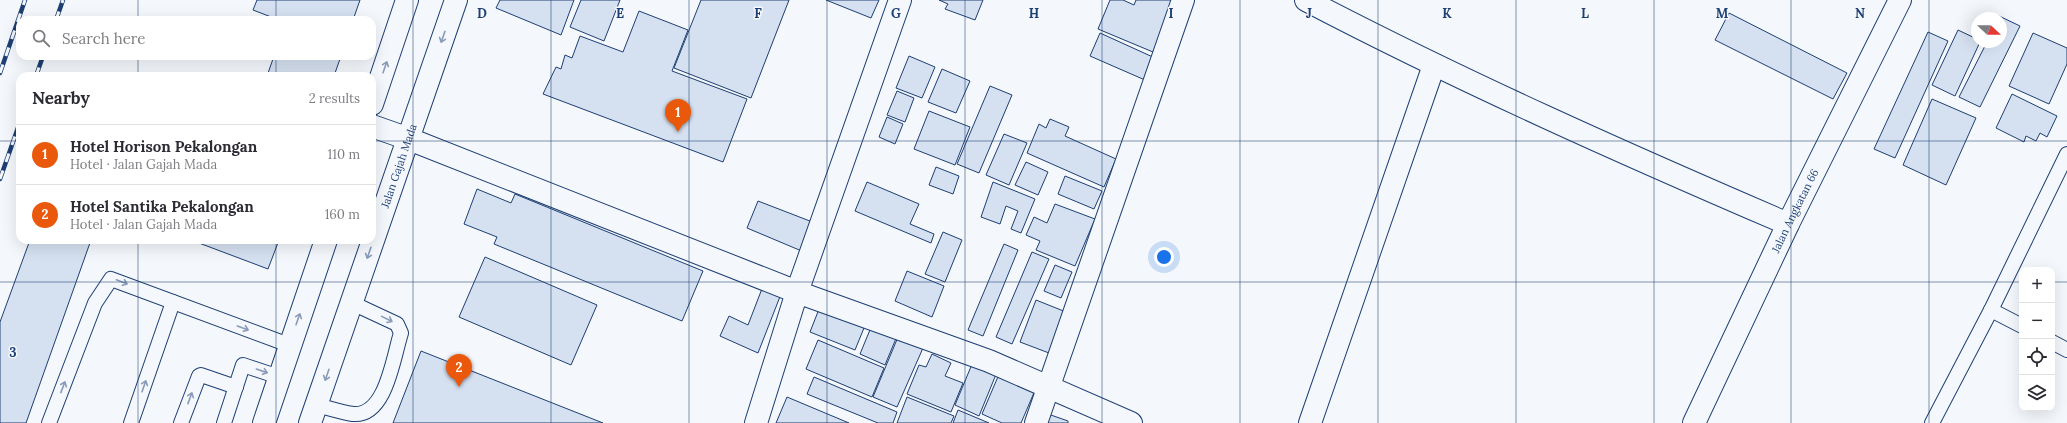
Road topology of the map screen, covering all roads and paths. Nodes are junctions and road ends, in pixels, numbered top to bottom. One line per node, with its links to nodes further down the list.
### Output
1 (407, 0): 8 (main road, one-way to 1)
2 (456, 0): 10 (main road, Jalan Gajah Mada, one-way to 10)
3 (900, 0): 16 (main road)
4 (1183, 0): 26 (main road)
5 (1306, 0): 7 (main road)
6 (1900, 0): 12 (main road, Jalan Angkatan 66)
7 (1434, 65): 12 (main road); 36 (main road)
8 (376, 92)
9 (376, 127): 10 (main road)
10 (409, 139): 13 (main road, Jalan Gajah Mada, one-way to 13); 16 (main road)
11 (2067, 154): 19 (lane)
12 (1788, 224): 37 (main road, Jalan Angkatan 66)
13 (376, 234)
14 (325, 244): 22 (main road, one-way to 14)
15 (373, 244): 18 (main road, Jalan Gajah Mada, one-way to 18)
16 (797, 292): 26 (main road); 33 (main road)
17 (173, 302): 22 (lane, one-way to 22); 28 (lane, one-way to 17); 29 (lane, one-way to 17)
18 (352, 303): 27 (main road, Jalan Gajah Mada, one-way to 27); 27 (lane, one-way to 27)
19 (1991, 310): 20 (lane); 38 (lane)
20 (2019, 324)
21 (2055, 344): 23 (lane)
22 (290, 345): 24 (main road)
23 (2067, 350)
24 (280, 377): 25 (lane, one-way to 24); 32 (main road)
25 (236, 386): 30 (lane, one-way to 25); 31 (lane)
26 (1048, 388): 34 (main road); 35 (main road)
27 (313, 414)
28 (49, 423)
29 (131, 423)
30 (181, 423)
31 (224, 423)
32 (264, 423)
33 (756, 423)
34 (1036, 423)
35 (1131, 423)
36 (1310, 423)
37 (1694, 423)
38 (1932, 423)

